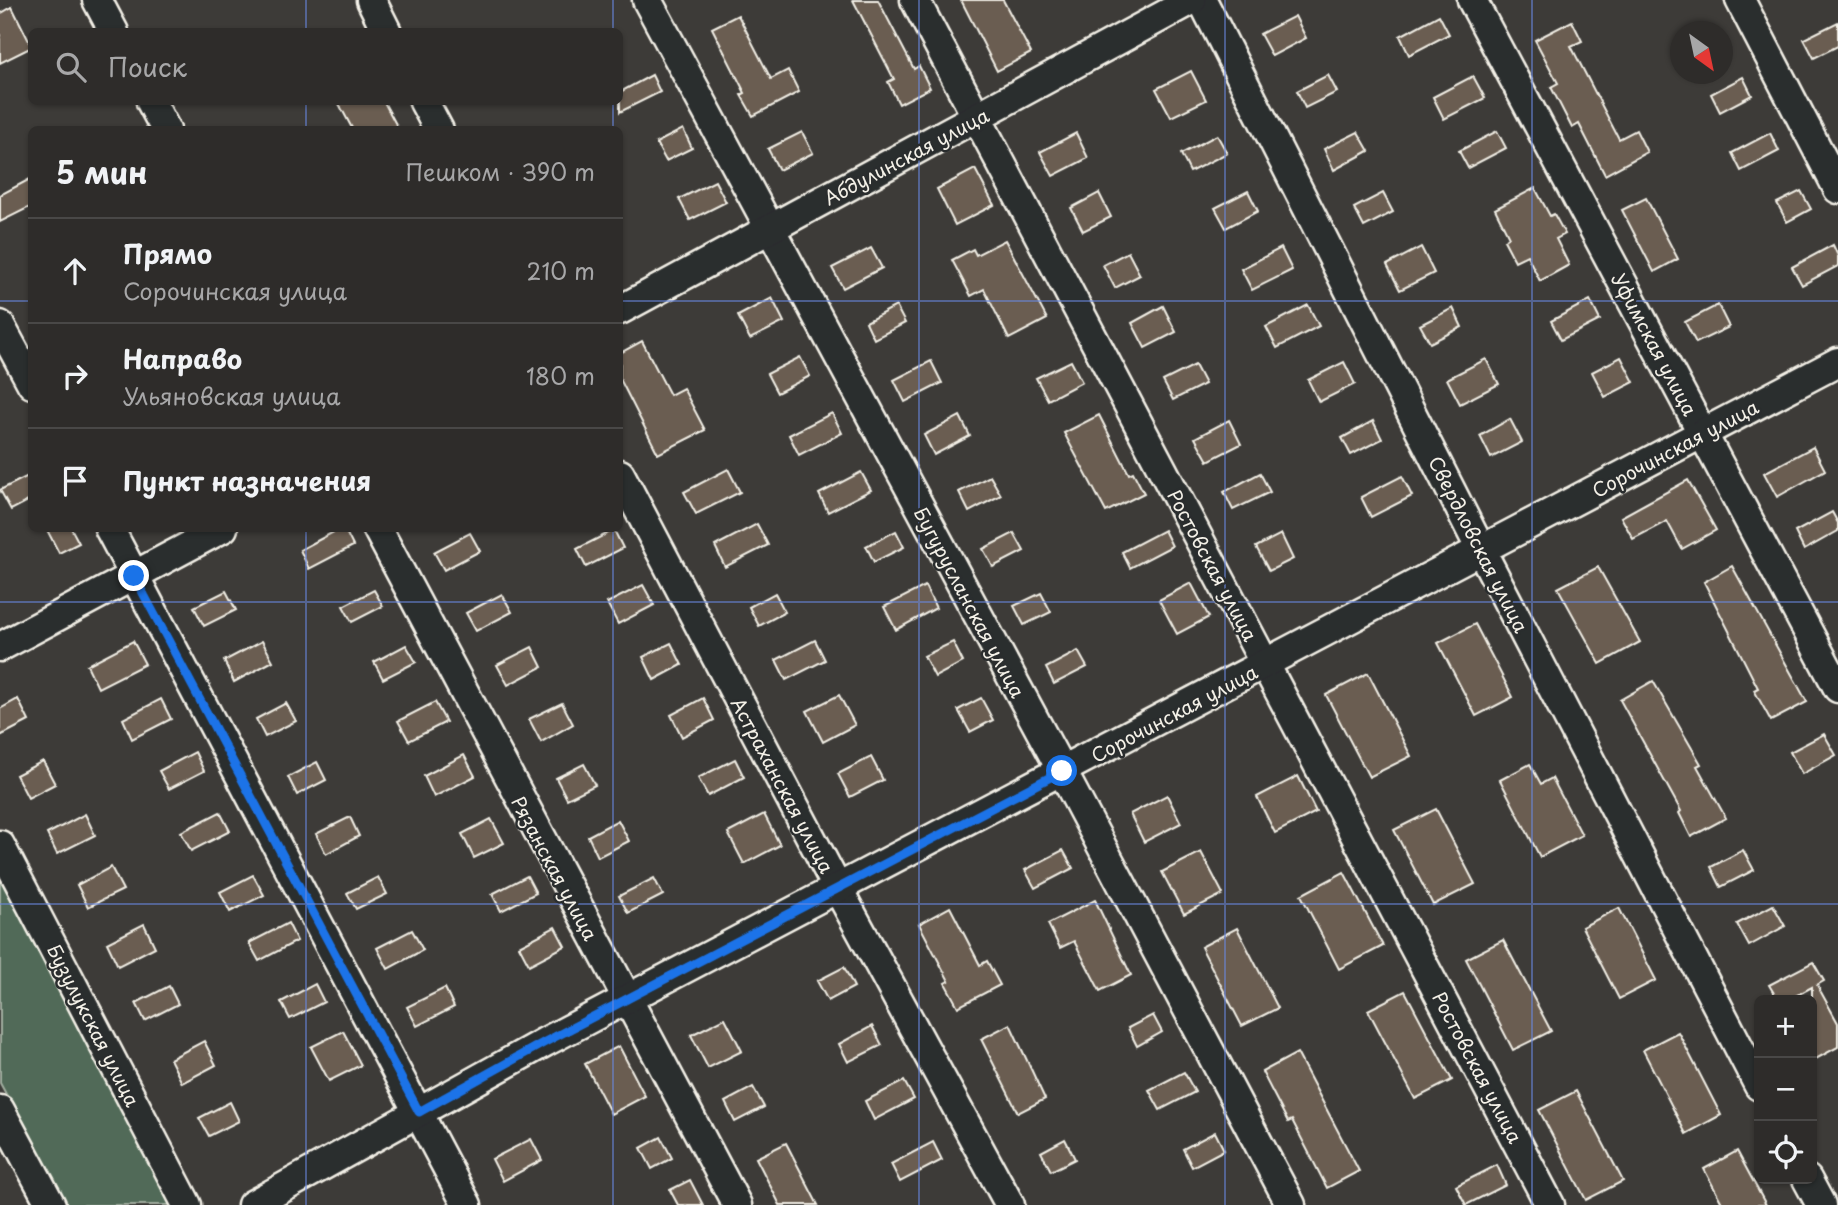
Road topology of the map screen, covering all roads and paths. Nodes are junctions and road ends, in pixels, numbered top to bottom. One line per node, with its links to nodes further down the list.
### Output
1 (97, 0): 9 (street)
2 (371, 0): 10 (street)
3 (647, 0): 17 (street, Бугурусланская улица)
4 (915, 0): 13 (street, Ростовская улица)
5 (1192, 0): 13 (street, Абдулинская улица)
6 (1202, 0): 27 (street, Свердловская улица)
7 (1472, 0): 22 (street, Уфимская улица)
8 (1740, 0): 16 (street)
9 (112, 28)
10 (385, 28)
11 (153, 105): 14 (street)
12 (426, 105): 15 (street)
13 (977, 118): 17 (street, Абдулинская улица); 30 (street, Ростовская улица)
14 (164, 126)
15 (437, 126)
16 (1838, 188)
17 (768, 228): 18 (street, Абдулинская улица); 32 (street, Бугурусланская улица)
18 (623, 308)
19 (0, 325): 21 (street)
20 (1838, 362): 22 (street, Сорочинская улица)
21 (28, 377)
22 (1702, 434): 27 (street, Сорочинская улица); 31 (street, Уфимская улица)
23 (623, 480): 34 (street, Астраханская улица)
24 (111, 532): 28 (street)
25 (216, 532): 28 (street)
26 (379, 532): 35 (street, Рязанская улица)
27 (1481, 550): 30 (street, Сорочинская улица); 36 (street, Свердловская улица)
28 (134, 576): 29 (street); 38 (street)
29 (0, 646)
30 (1266, 664): 32 (street, Сорочинская улица); 47 (street, Ростовская улица)
31 (1838, 688)
32 (1062, 771): 34 (street, Сорочинская улица); 46 (street, Бугурусланская улица)
33 (0, 845): 41 (street, Бузулукская улица)
34 (838, 889): 35 (street, Сорочинская улица); 45 (street, Астраханская улица)
35 (625, 1000): 38 (street, Сорочинская улица); 44 (street, Рязанская улица)
36 (1754, 1076)
37 (0, 1110): 40 (street)
38 (419, 1112): 42 (street, Сорочинская улица); 43 (street)
39 (1810, 1184): 48 (street)
40 (51, 1205)
41 (187, 1205)
42 (252, 1205)
43 (467, 1205)
44 (737, 1205)
45 (1010, 1205)
46 (1291, 1205)
47 (1550, 1205)
48 (1821, 1205)

